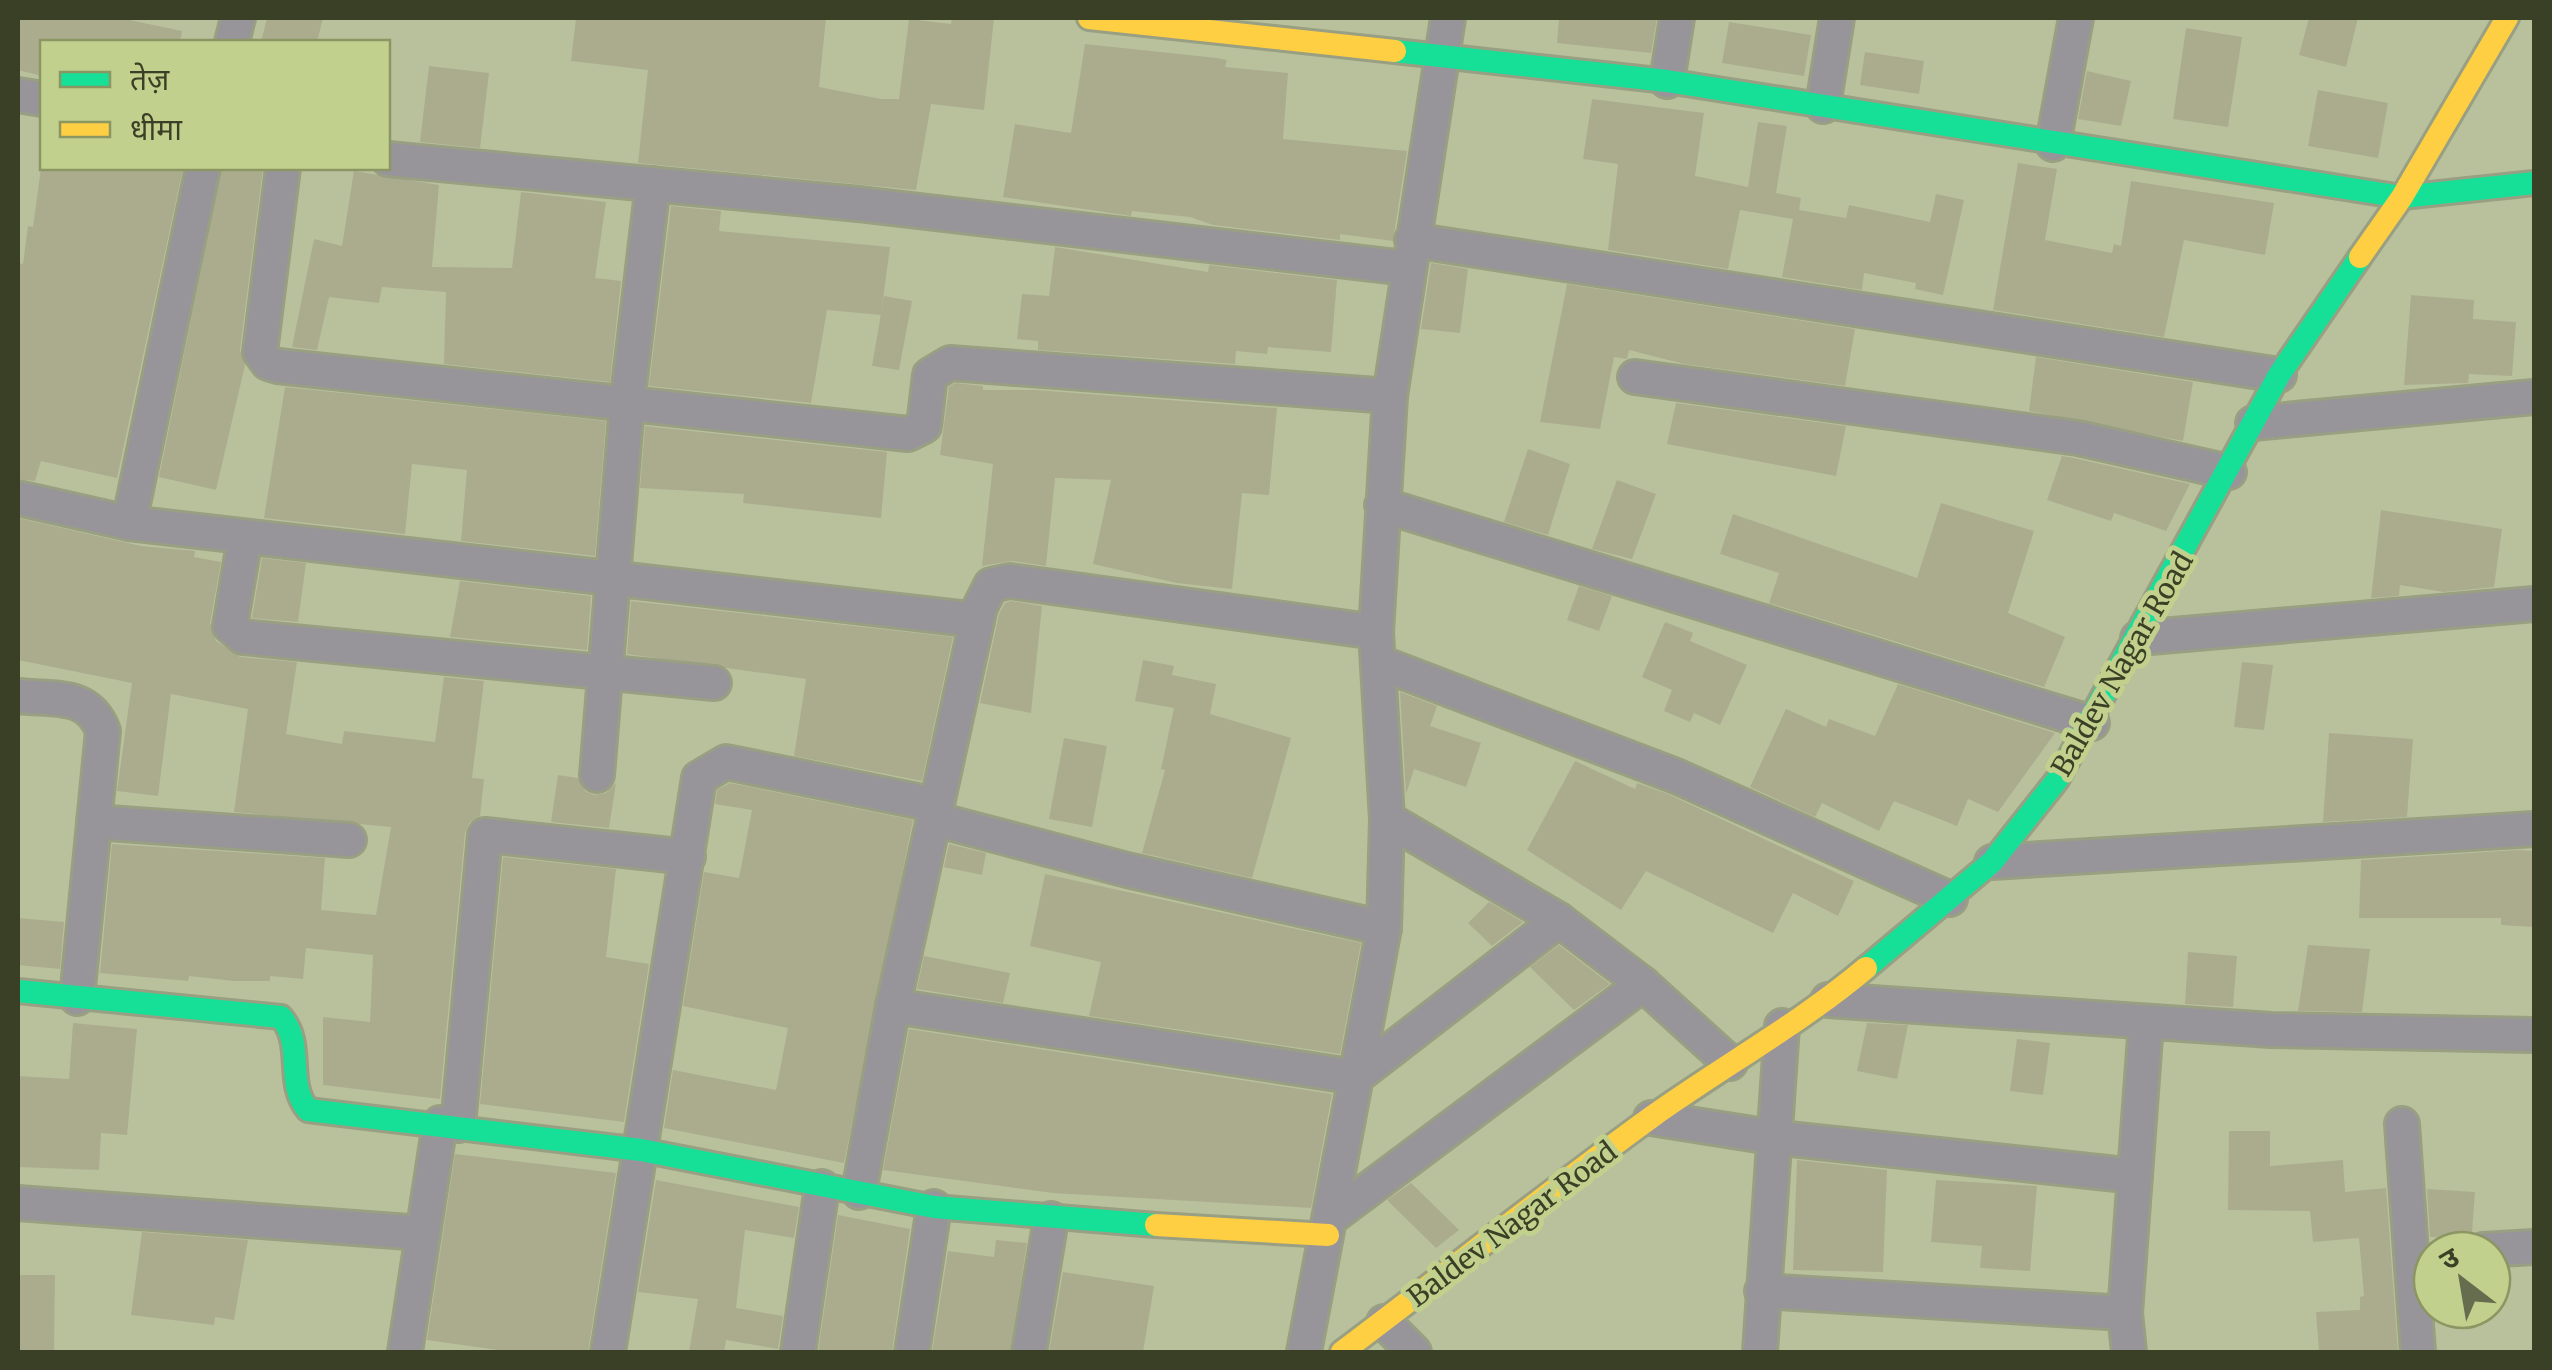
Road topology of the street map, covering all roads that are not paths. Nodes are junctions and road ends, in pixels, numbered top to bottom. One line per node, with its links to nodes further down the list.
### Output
1 (1090, 18): 7 (street)
2 (1448, 18): 7 (street)
3 (1677, 18): 8 (street)
4 (1838, 18): 9 (street)
5 (2076, 18): 10 (street)
6 (2506, 18): 16 (street, Baldev Nagar Road)
7 (1440, 55): 8 (street); 17 (street)
8 (1667, 81): 9 (street)
9 (1823, 106): 10 (street)
10 (2053, 144): 16 (street)
11 (390, 159): 15 (street)
12 (204, 170): 27 (street)
13 (282, 170): 22 (street)
14 (2534, 183): 16 (street)
15 (653, 184): 17 (street); 22 (street)
16 (2402, 197): 18 (street, Baldev Nagar Road)
17 (1409, 254): 18 (street); 20 (street)
18 (2279, 375): 23 (street, Baldev Nagar Road)
19 (1635, 377): 24 (street)
20 (1390, 396): 22 (street); 26 (street)
21 (2534, 397): 23 (street)
22 (627, 404): 29 (street)
23 (2253, 423): 24 (street, Baldev Nagar Road)
24 (2229, 472): 32 (street, Baldev Nagar Road)
25 (18, 498): 27 (street)
26 (1382, 505): 33 (street); 37 (street)
27 (129, 524): 28 (street)
28 (245, 538): 29 (street); 34 (street)
29 (612, 577): 31 (street); 34 (street)
30 (2534, 604): 32 (street)
31 (977, 620): 33 (street); 39 (street)
32 (2138, 638): 37 (street, Baldev Nagar Road)
33 (1378, 648): 40 (street); 46 (street)
34 (603, 673): 35 (street); 38 (street)
35 (714, 684)
36 (18, 696): 41 (street)
37 (2092, 723): 45 (street, Baldev Nagar Road)
38 (596, 775)
39 (936, 812): 44 (street); 48 (street); 53 (street)
40 (1387, 818): 47 (street); 48 (street)
41 (94, 822): 43 (street); 51 (street)
42 (2534, 829): 45 (street)
43 (350, 840)
44 (688, 858): 60 (street); 63 (street)
45 (1992, 862): 46 (street, Baldev Nagar Road)
46 (1950, 899): 52 (street, Baldev Nagar Road)
47 (1559, 920): 49 (street); 58 (street)
48 (1384, 928): 58 (street)
49 (1643, 984): 57 (street); 70 (street)
50 (18, 991): 51 (street)
51 (76, 998): 60 (street)
52 (1828, 1000): 54 (street); 55 (street, Baldev Nagar Road)
53 (893, 1006): 58 (street); 66 (street)
54 (2146, 1024): 56 (street); 64 (street)
55 (1782, 1026): 57 (street, Baldev Nagar Road); 62 (street)
56 (2534, 1035)
57 (1730, 1064): 59 (street, Baldev Nagar Road)
58 (1356, 1076): 70 (street)
59 (1651, 1118): 62 (street); 75 (street, Baldev Nagar Road)
60 (449, 1124): 63 (street); 72 (street)
61 (2402, 1124): 71 (street)
62 (1771, 1137): 64 (street); 73 (street)
63 (642, 1150): 65 (street); 77 (street)
64 (2136, 1176): 74 (street)
65 (822, 1187): 66 (street); 78 (street)
66 (859, 1192): 68 (street)
67 (18, 1204): 72 (street)
68 (934, 1207): 69 (street); 79 (street)
69 (1051, 1220): 70 (street); 80 (street)
70 (1330, 1225): 81 (street)
71 (2418, 1230)
72 (422, 1233): 76 (street)
73 (1762, 1291): 74 (street); 84 (street)
74 (2125, 1313): 85 (street)
75 (1384, 1322): 82 (street, Baldev Nagar Road); 83 (street)
76 (405, 1352)
77 (608, 1352)
78 (798, 1352)
79 (912, 1352)
80 (1029, 1352)
81 (1304, 1352)
82 (1342, 1352)
83 (1414, 1352)
84 (1760, 1352)
85 (2129, 1352)

